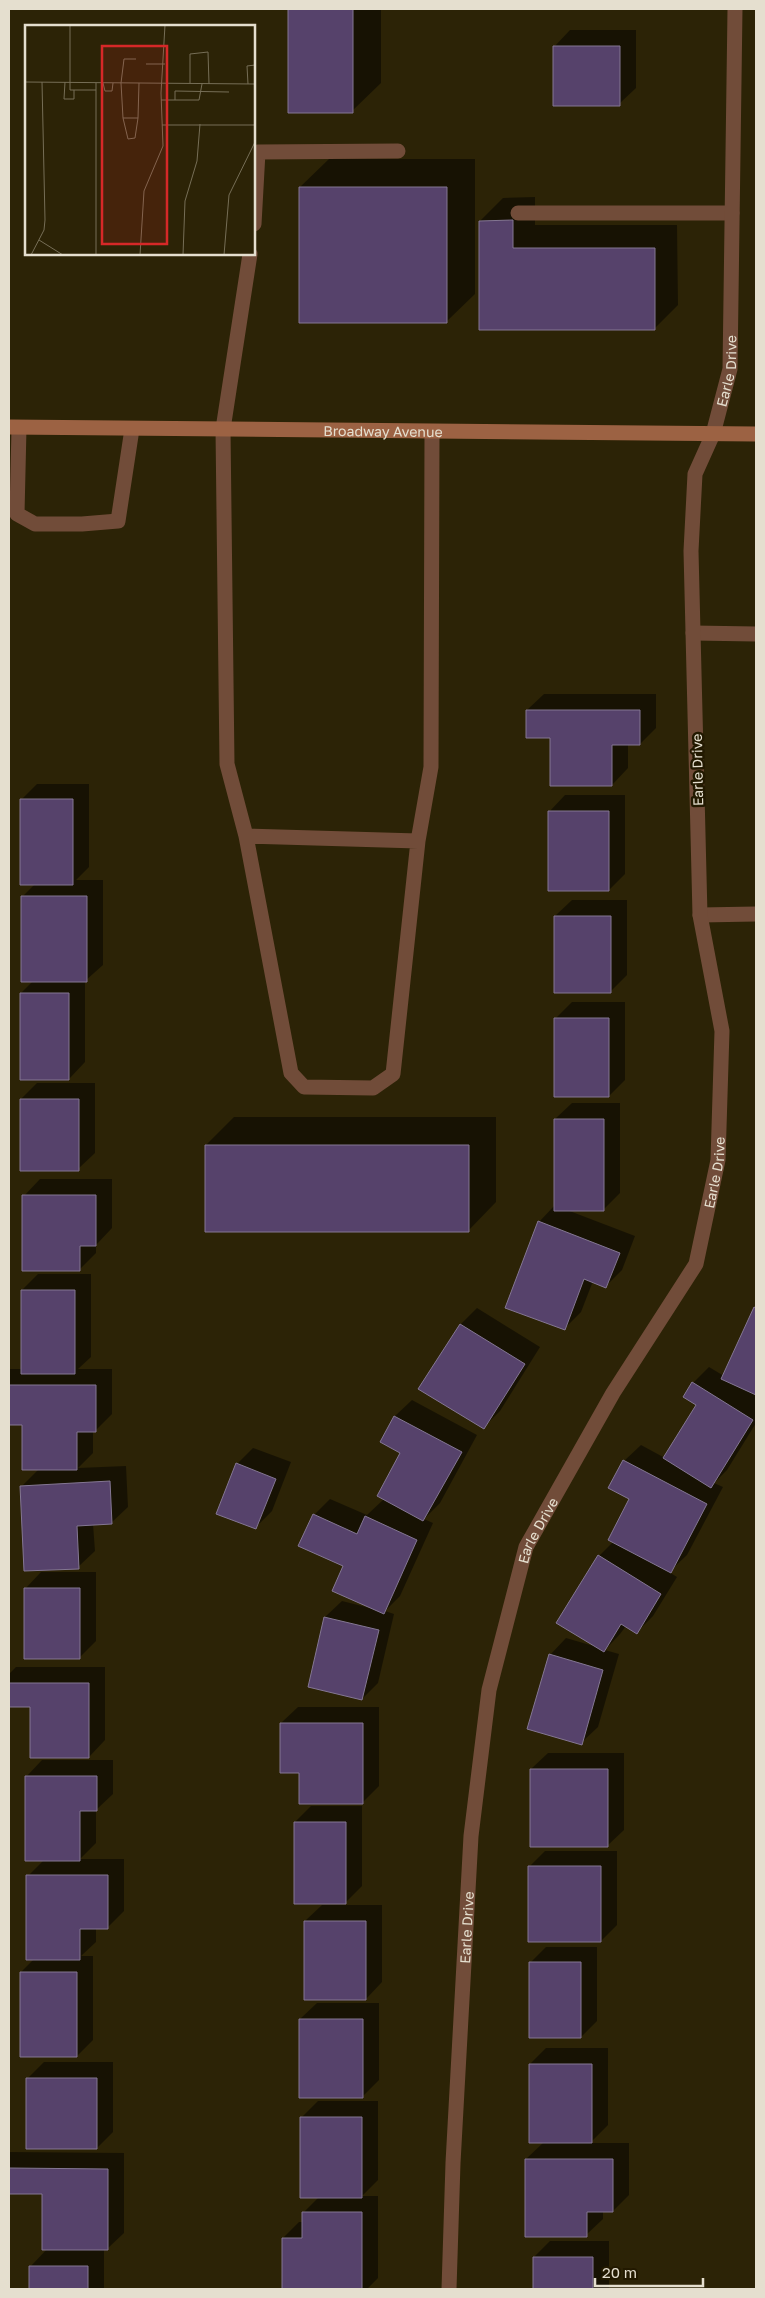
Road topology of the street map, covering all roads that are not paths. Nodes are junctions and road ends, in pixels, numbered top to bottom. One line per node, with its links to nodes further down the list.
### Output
1 (735, 9): 5 (street, Earle Drive)
2 (398, 151): 3 (street)
3 (255, 206)
4 (518, 214): 5 (street)
5 (732, 214): 11 (street, Earle Drive)
6 (250, 255): 9 (street)
7 (14, 428): 8 (main road, Broadway Avenue); 8 (street)
8 (132, 429): 9 (main road, Broadway Avenue)
9 (223, 429): 10 (main road, Broadway Avenue); 15 (street)
10 (432, 432): 11 (main road, Broadway Avenue); 16 (street)
11 (713, 434): 12 (main road, Broadway Avenue); 13 (street, Earle Drive)
12 (756, 434)
13 (693, 633): 14 (street); 18 (street, Earle Drive)
14 (756, 634)
15 (246, 836): 16 (street); 16 (street)
16 (418, 841)
17 (756, 914): 18 (street)
18 (700, 915): 19 (street, Earle Drive)
19 (449, 2289)

